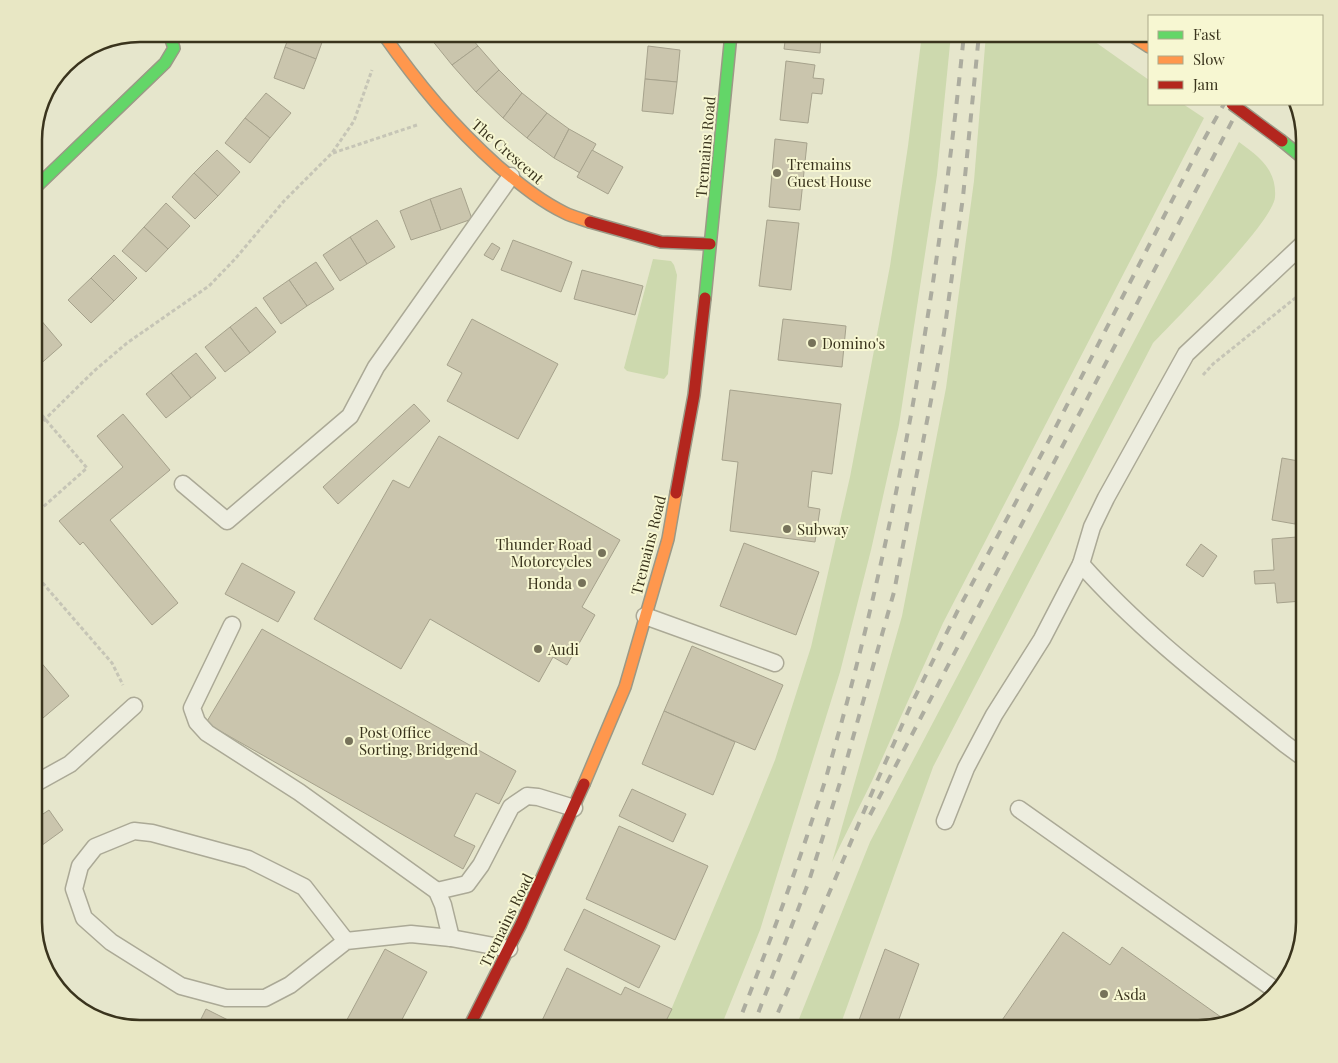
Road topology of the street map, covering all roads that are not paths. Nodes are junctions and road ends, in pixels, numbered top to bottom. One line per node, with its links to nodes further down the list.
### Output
1 (172, 42): 7 (main road)
2 (389, 42): 6 (main road, The Crescent)
3 (730, 42): 8 (main road, Tremains Road)
4 (1233, 105): 5 (main road, bridge)
5 (1296, 152)
6 (511, 176): 8 (main road, The Crescent); 10 (lane)
7 (43, 180)
8 (710, 244): 12 (main road, Tremains Road)
9 (1296, 251): 11 (lane)
10 (183, 484)
11 (1081, 564): 16 (lane); 20 (lane)
12 (646, 616): 14 (lane); 18 (main road, Tremains Road)
13 (232, 625): 21 (lane)
14 (775, 663)
15 (134, 706): 17 (lane)
16 (1296, 752)
17 (43, 779)
18 (574, 808): 21 (lane); 24 (main road, Tremains Road)
19 (1019, 809): 25 (lane)
20 (946, 821)
21 (437, 891): 22 (lane)
22 (451, 938): 23 (lane); 24 (lane)
23 (346, 941): 23 (lane)
24 (509, 950): 26 (main road, Tremains Road)
25 (1271, 987)
26 (473, 1020)

